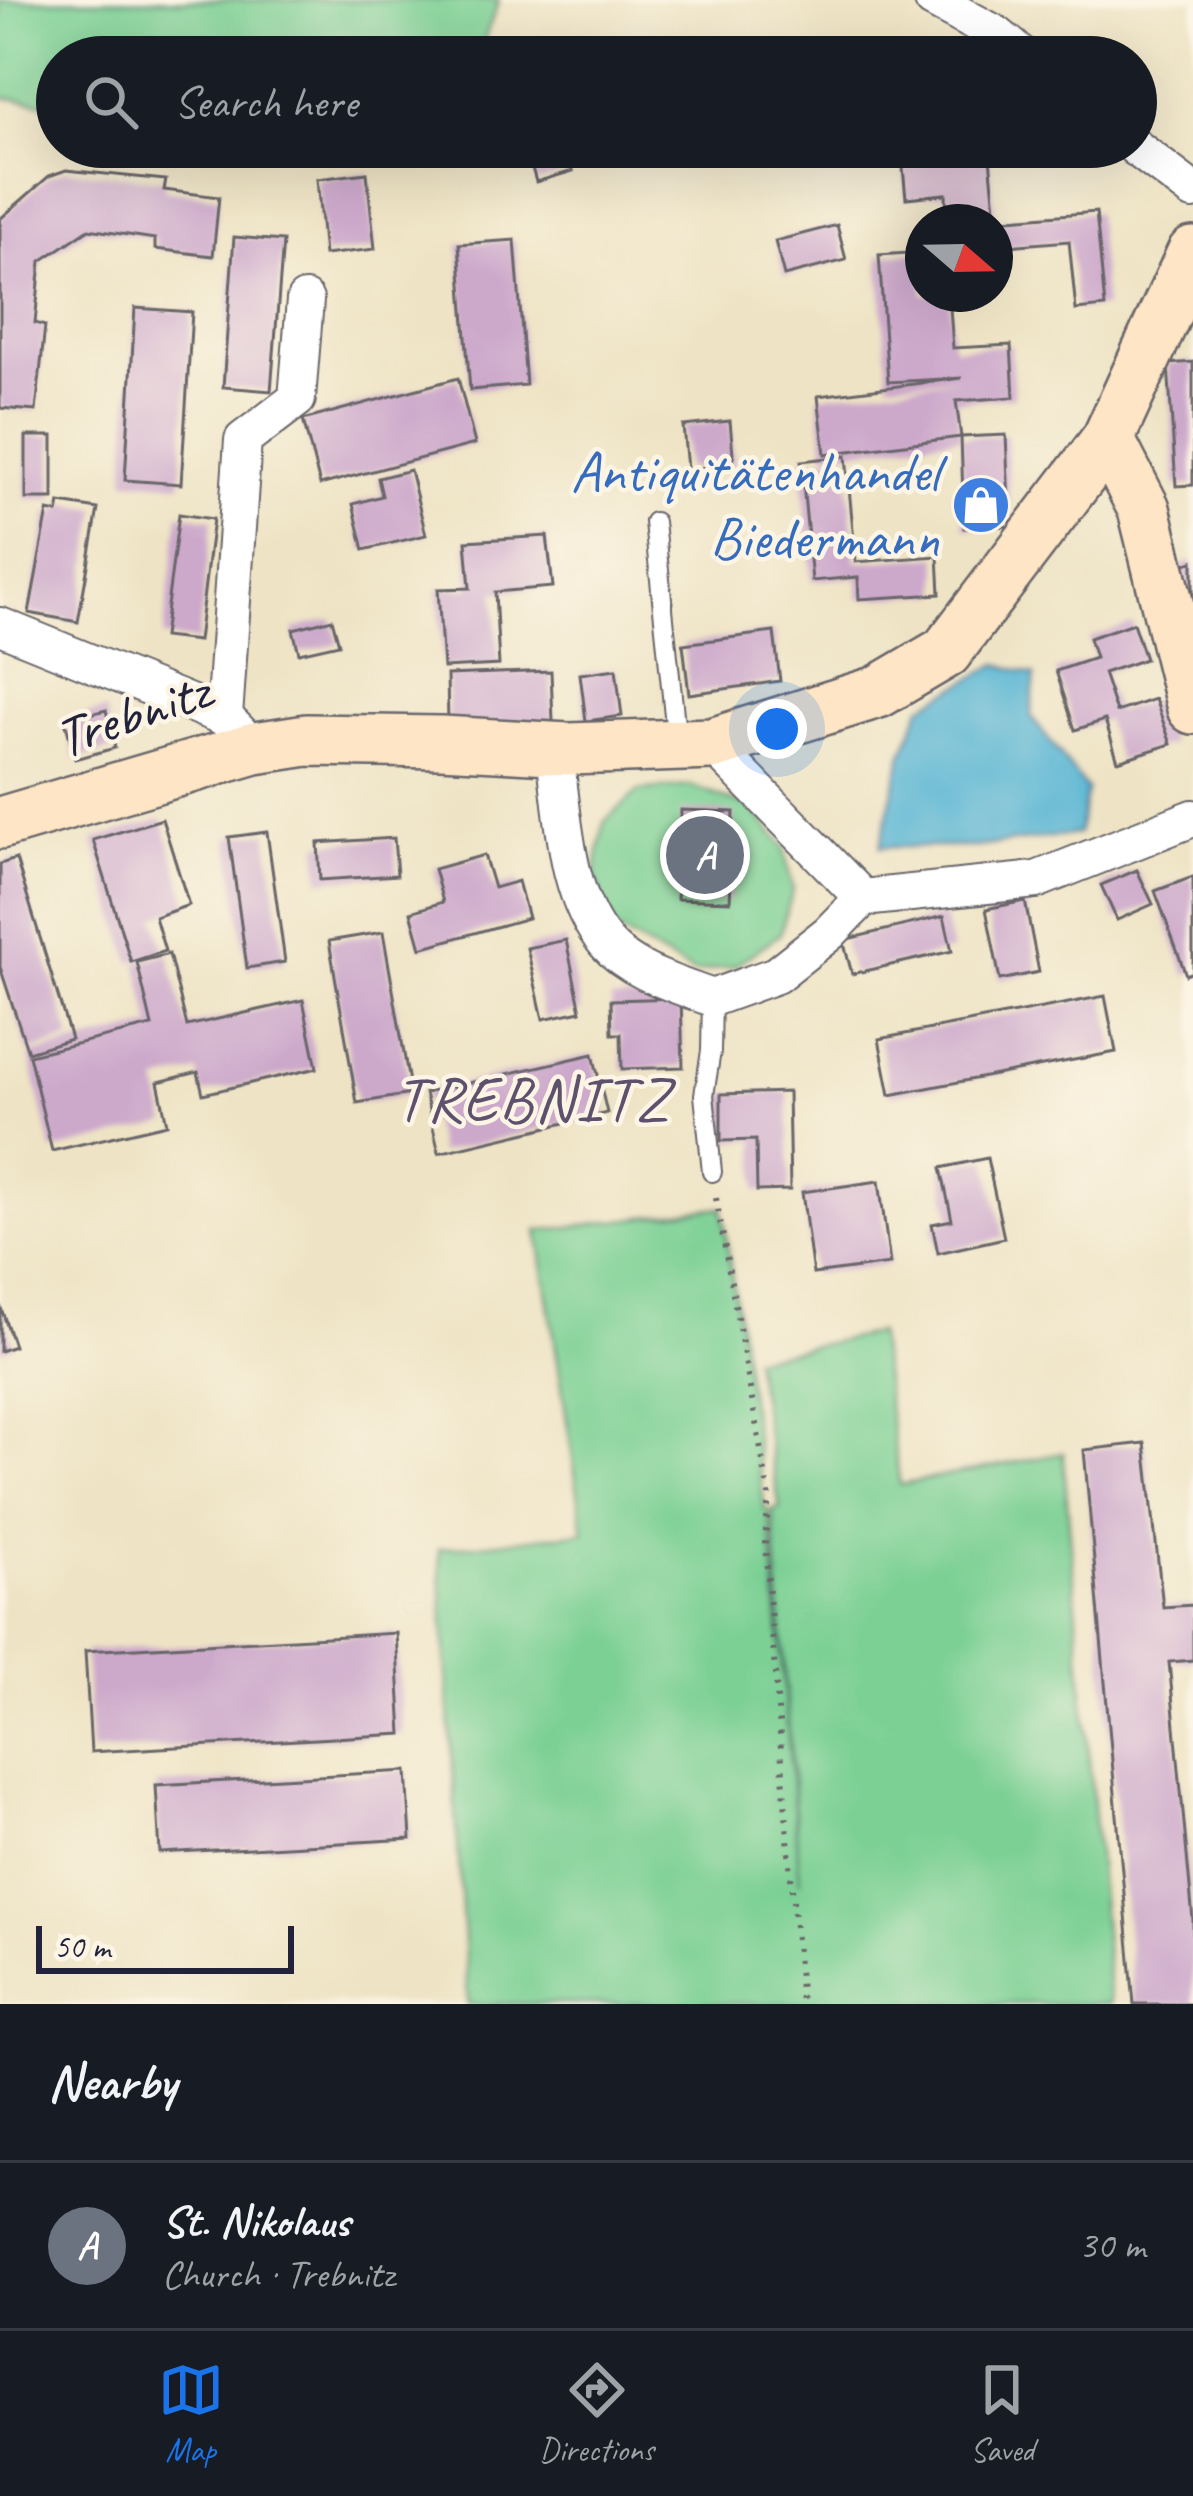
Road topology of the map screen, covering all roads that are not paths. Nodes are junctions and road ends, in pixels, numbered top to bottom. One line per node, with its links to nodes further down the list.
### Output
1 (933, 0): 2 (street)
2 (998, 36)
3 (1157, 163): 4 (street)
4 (1193, 191)
5 (1193, 253): 7 (street)
6 (304, 300): 11 (street)
7 (1108, 439): 10 (street); 12 (street)
8 (654, 522): 12 (lane)
9 (0, 626): 11 (street, Trebnitz)
10 (1193, 708)
11 (239, 732): 13 (street); 15 (street, Trebnitz)
12 (694, 745): 13 (street); 16 (street)
13 (554, 748): 17 (street)
14 (1193, 818): 16 (street)
15 (0, 824)
16 (863, 898): 17 (street)
17 (712, 998): 18 (lane)
18 (712, 1172)

